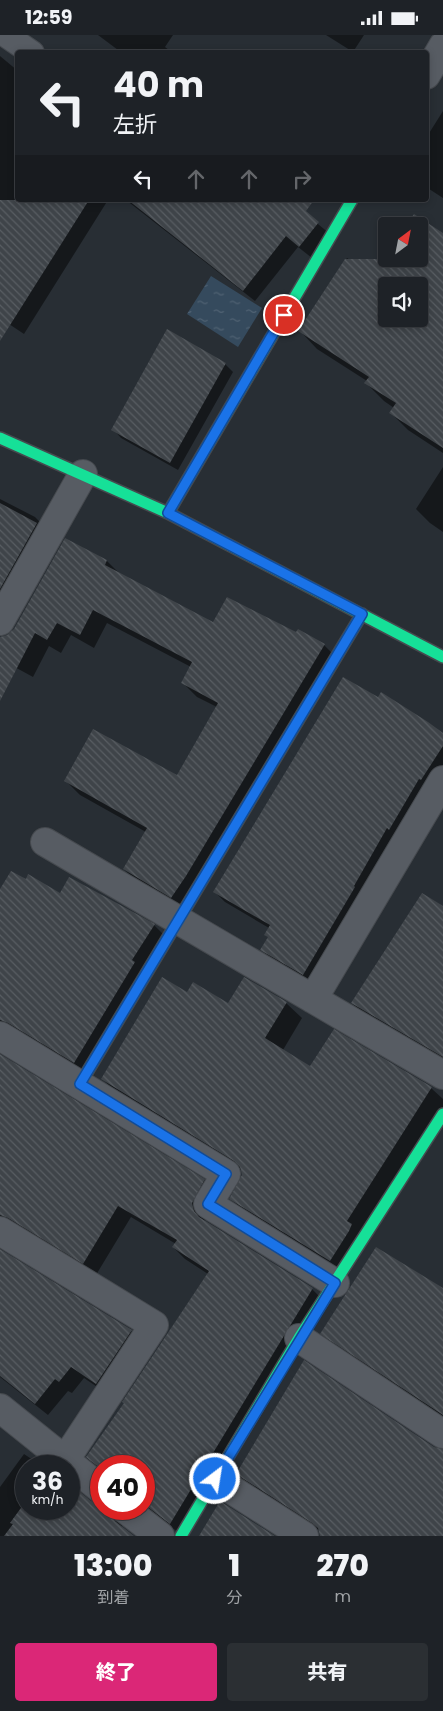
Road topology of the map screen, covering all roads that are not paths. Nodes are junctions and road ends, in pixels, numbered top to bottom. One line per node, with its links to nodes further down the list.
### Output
1 (6, 35): 3 (lane)
2 (443, 47): 4 (street)
3 (28, 50)
4 (429, 70)
5 (351, 202): 8 (street)
6 (0, 438): 7 (street)
7 (83, 474): 8 (street); 10 (street)
8 (168, 513): 9 (street)
9 (362, 614): 11 (street); 14 (street)
10 (0, 621)
11 (443, 657)
12 (443, 780): 15 (street)
13 (45, 842): 14 (street)
14 (179, 919): 15 (street); 18 (street)
15 (313, 999): 17 (street)
16 (0, 1035): 18 (street)
17 (443, 1075)
18 (80, 1084): 21 (street)
19 (443, 1114): 21 (street)
20 (0, 1231): 26 (street)
21 (335, 1283): 22 (street)
22 (299, 1338): 24 (street); 28 (street)
23 (0, 1408): 25 (street)
24 (443, 1435)
25 (59, 1455)
26 (68, 1455)
27 (80, 1472): 29 (street)
28 (215, 1479): 32 (street); 33 (street)
29 (90, 1480)
30 (140, 1520): 31 (street)
31 (160, 1536)
32 (181, 1536)
33 (304, 1536)

